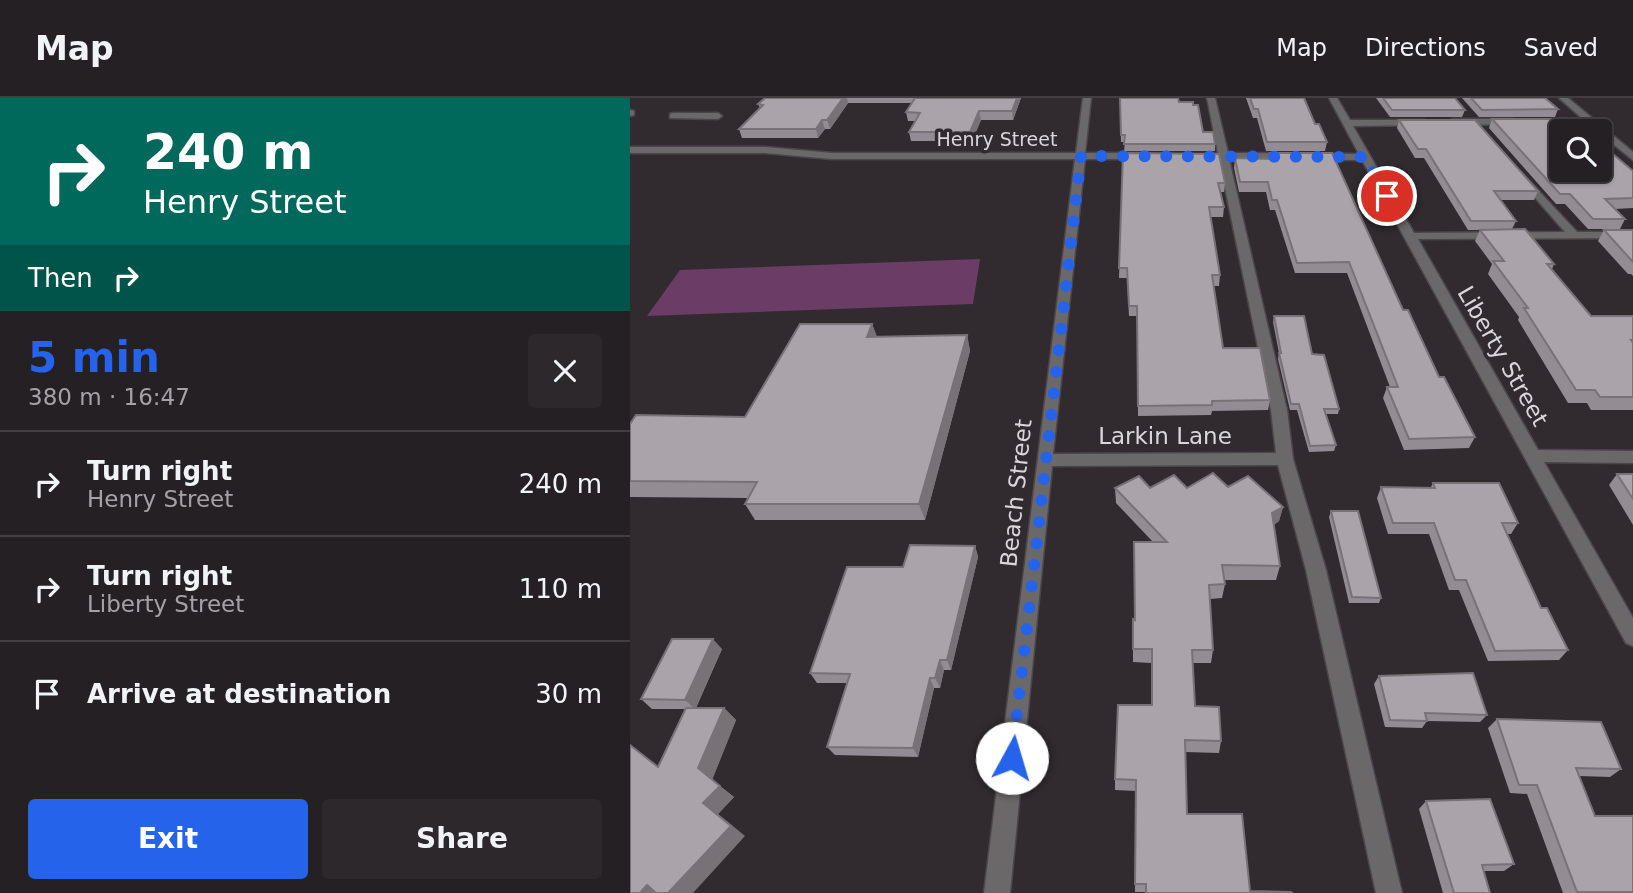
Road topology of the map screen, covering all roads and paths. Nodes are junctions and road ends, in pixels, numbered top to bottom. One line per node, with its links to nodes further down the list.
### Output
1 (1087, 98): 18 (street, Beach Street)
2 (1211, 98): 21 (street)
3 (1333, 98): 12 (street, Liberty Street)
4 (1563, 98): 8 (street)
5 (673, 116): 6 (street)
6 (718, 116)
7 (1472, 118): 9 (street); 12 (street); 13 (street)
8 (1587, 119)
9 (1526, 122)
10 (1539, 122): 11 (street)
11 (1549, 122)
12 (1346, 123): 22 (street, Liberty Street)
13 (1484, 132)
14 (630, 138): 15 (street)
15 (645, 140)
16 (1612, 140): 23 (street)
17 (630, 150): 18 (street, Henry Street)
18 (1081, 156): 19 (street, Henry Street); 31 (street, Beach Street)
19 (1159, 156)
20 (1199, 156): 21 (street)
21 (1225, 156): 22 (street); 30 (street)
22 (1365, 157): 27 (street, Liberty Street)
23 (1633, 158)
24 (1511, 163): 25 (street)
25 (1574, 235): 26 (street); 27 (street)
26 (1633, 235)
27 (1409, 236): 28 (street, Liberty Street)
28 (1534, 456): 29 (street); 32 (street, Liberty Street)
29 (1633, 457)
30 (1285, 459): 31 (street, Larkin Lane); 34 (street)
31 (1044, 460): 33 (street, Beach Street)
32 (1633, 637)
33 (997, 893)
34 (1389, 893)

